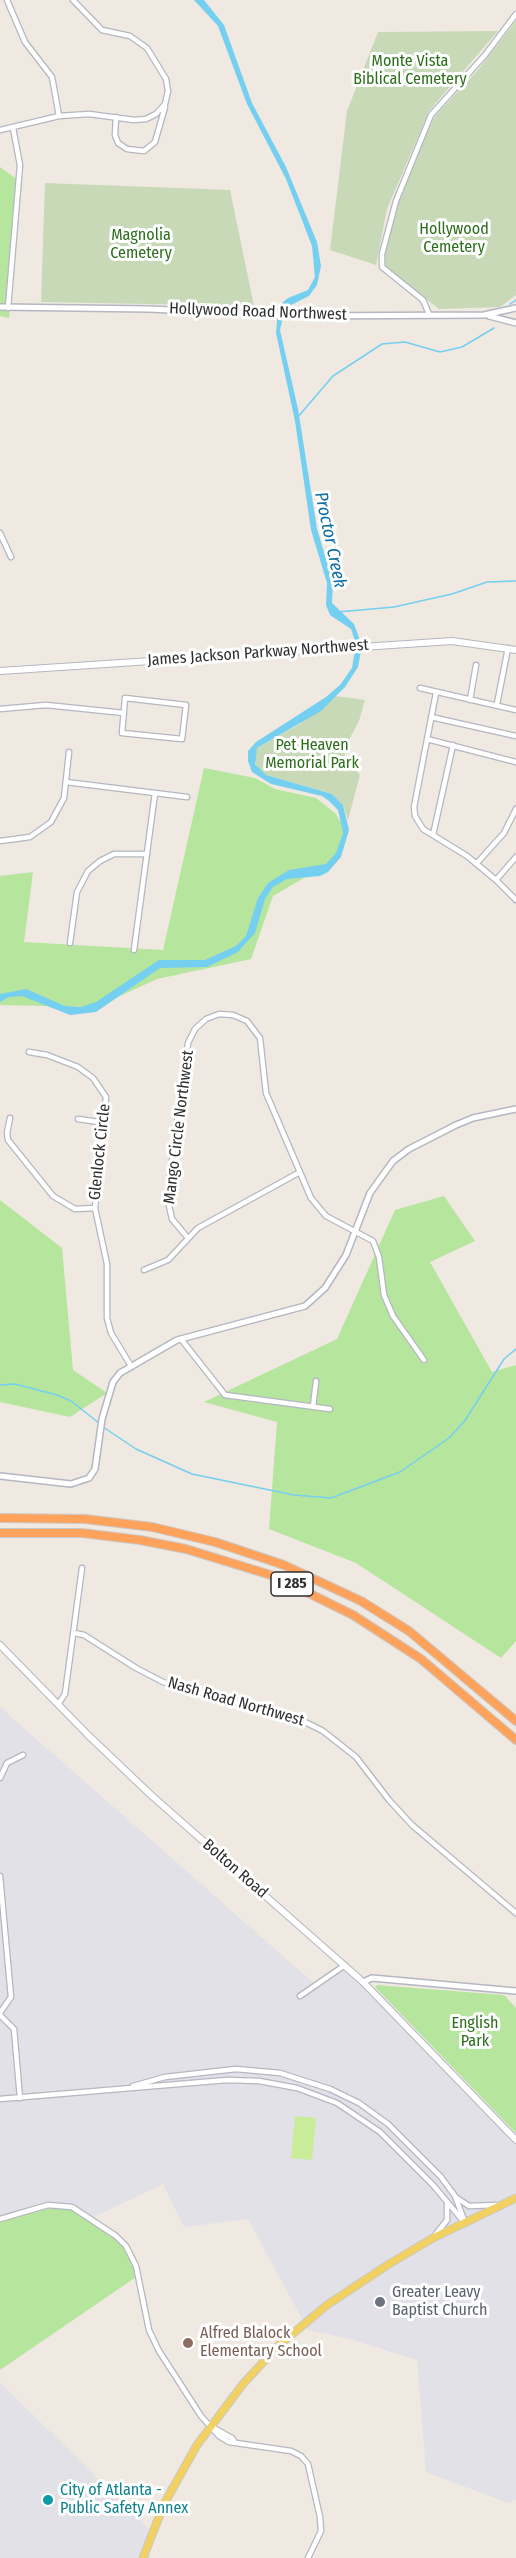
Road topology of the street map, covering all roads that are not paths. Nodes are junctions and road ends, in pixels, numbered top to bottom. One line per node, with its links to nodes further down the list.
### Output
1 (7, 0): 5 (street)
2 (73, 0): 4 (street)
3 (516, 14): 12 (street)
4 (165, 104): 6 (street); 6 (street)
5 (59, 116): 6 (street); 7 (street)
6 (116, 117)
7 (13, 128): 8 (street); 10 (street)
8 (0, 130)
9 (0, 307): 10 (street, Hollywood Road Northwest)
10 (8, 308): 12 (street, Hollywood Road Northwest)
11 (516, 308): 13 (street, Hollywood Road Northwest)
12 (429, 314): 13 (street, Hollywood Road Northwest)
13 (484, 315): 14 (street)
14 (516, 323)
15 (0, 533): 16 (street)
16 (11, 557)
17 (508, 648): 18 (main road, James Jackson Parkway Northwest); 20 (main road, James Jackson Parkway Northwest); 24 (street)
18 (516, 650)
19 (476, 665): 23 (street)
20 (0, 671)
21 (420, 688): 22 (street)
22 (436, 693): 23 (street); 28 (street)
23 (470, 699): 24 (street)
24 (496, 704): 26 (street)
25 (0, 709): 27 (street)
26 (516, 710)
27 (124, 713): 27 (street)
28 (431, 717): 29 (street); 30 (street)
29 (516, 736)
30 (427, 739): 31 (street); 38 (street)
31 (453, 745): 33 (street); 38 (street)
32 (69, 752): 34 (street)
33 (516, 762)
34 (66, 782): 35 (street); 39 (street)
35 (155, 793): 36 (street); 40 (street)
36 (187, 797)
37 (516, 809): 42 (street)
38 (433, 834): 42 (street)
39 (0, 841)
40 (147, 854): 45 (street); 46 (street)
41 (516, 856): 43 (street)
42 (477, 863): 43 (street)
43 (496, 880): 44 (street)
44 (516, 900)
45 (70, 943)
46 (134, 950)
47 (29, 1052): 51 (street, Glenlock Circle)
48 (516, 1109): 54 (street)
49 (10, 1118): 53 (street)
50 (78, 1119): 51 (street)
51 (106, 1123): 53 (street, Glenlock Circle)
52 (300, 1172): 54 (street, Mango Circle Northwest); 55 (street); 55 (street, Mango Circle Northwest)
53 (95, 1208): 59 (street, Glenlock Circle)
54 (355, 1231): 57 (street); 58 (street, Mango Circle Northwest)
55 (187, 1237): 56 (street)
56 (144, 1270)
57 (181, 1339): 59 (street); 61 (street)
58 (424, 1360)
59 (131, 1366): 63 (street)
60 (316, 1381): 61 (street)
61 (313, 1407): 62 (street)
62 (330, 1409)
63 (0, 1476)
64 (0, 1517): 70 (highway, I 285)
65 (0, 1534): 71 (highway, I 285)
66 (82, 1568): 67 (street)
67 (74, 1633): 69 (street); 75 (street, Nash Road Northwest)
68 (0, 1644): 69 (main road, Bolton Road)
69 (59, 1703): 76 (main road, Bolton Road)
70 (516, 1721)
71 (516, 1740)
72 (23, 1755): 73 (street)
73 (0, 1778)
74 (0, 1876): 80 (street)
75 (516, 1913)
76 (345, 1965): 77 (main road, Bolton Road); 79 (street)
77 (363, 1982): 78 (street); 84 (main road, Bolton Road)
78 (516, 1991)
79 (300, 1996)
80 (0, 2014): 82 (street)
81 (125, 2088): 82 (street); 85 (street); 87 (street)
82 (20, 2098): 83 (street)
83 (0, 2099)
84 (516, 2140)
85 (455, 2196): 88 (street); 90 (street)
86 (516, 2198): 88 (main road)
87 (446, 2199): 90 (street); 91 (street)
88 (500, 2205): 90 (main road)
89 (0, 2219): 92 (street)
90 (464, 2222): 91 (main road)
91 (433, 2238): 92 (main road)
92 (210, 2426): 93 (main road); 94 (street)
93 (143, 2558)
94 (308, 2558)

